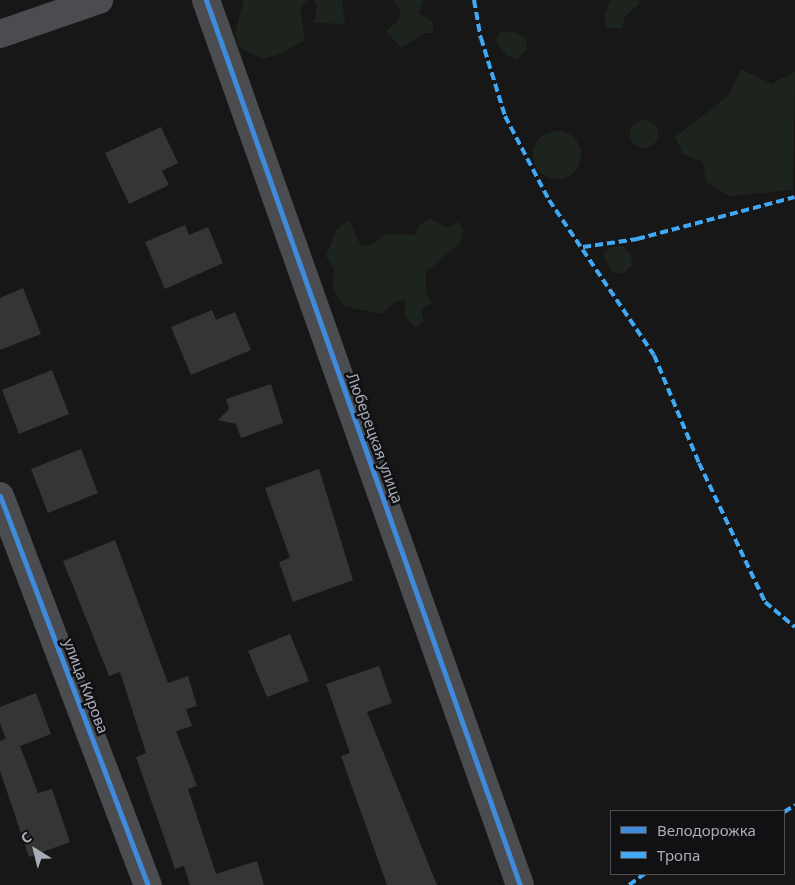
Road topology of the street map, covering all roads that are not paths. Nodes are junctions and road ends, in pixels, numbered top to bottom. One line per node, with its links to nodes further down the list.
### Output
1 (99, 0): 3 (street)
2 (206, 0): 6 (street, Люберецкая улица)
3 (0, 34)
4 (0, 496): 5 (street, улица Кирова)
5 (148, 885)
6 (520, 885)

